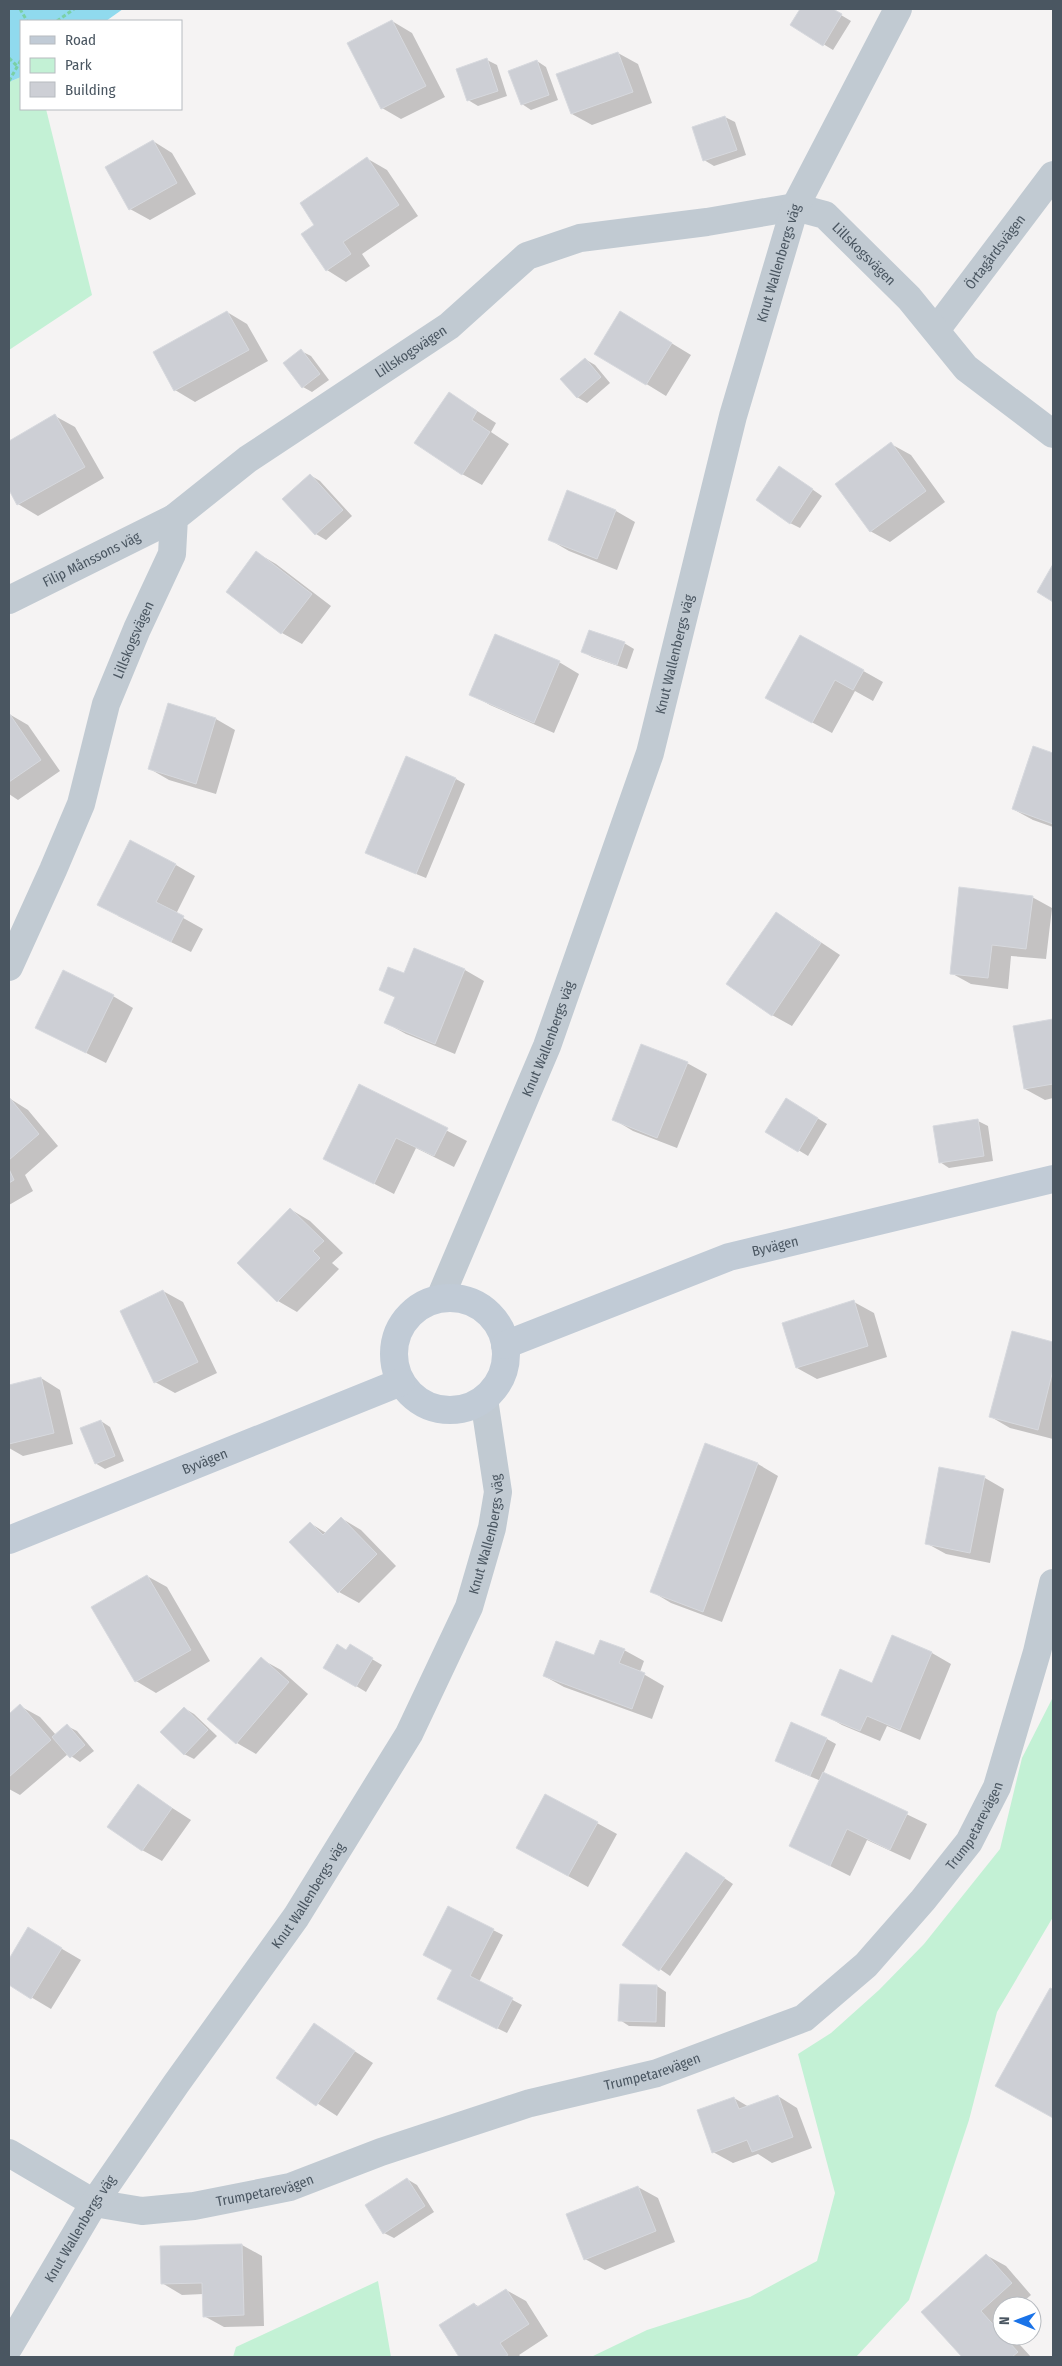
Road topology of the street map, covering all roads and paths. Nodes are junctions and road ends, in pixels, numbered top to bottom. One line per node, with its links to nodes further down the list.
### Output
1 (20, 9): 4 (path)
2 (74, 9): 5 (path)
3 (898, 9): 11 (street, Knut Wallenbergs väg)
4 (26, 20)
5 (58, 20)
6 (9, 58): 8 (path)
7 (20, 62): 8 (path)
8 (18, 66): 9 (path)
9 (9, 82)
10 (1053, 175): 12 (street, Örtagårdsvägen)
11 (795, 207): 12 (street, Lillskogsvägen); 14 (street, Lillskogsvägen); 18 (street, Knut Wallenbergs väg)
12 (936, 330): 13 (street, Lillskogsvägen)
13 (1053, 434)
14 (174, 518): 15 (street, Filip Månssons väg); 16 (street, Lillskogsvägen)
15 (9, 600)
16 (9, 967)
17 (1053, 1179): 19 (street, Byvägen)
18 (440, 1298): 19 (street); 20 (street)
19 (505, 1345): 21 (street)
20 (401, 1382): 21 (street); 22 (street, Byvägen)
21 (484, 1399): 25 (street, Knut Wallenbergs väg)
22 (9, 1540)
23 (1053, 1583): 25 (street, Trumpetarevägen)
24 (9, 2153): 25 (street, Trumpetarevägen)
25 (94, 2203): 26 (street, Knut Wallenbergs väg)
26 (9, 2347)

